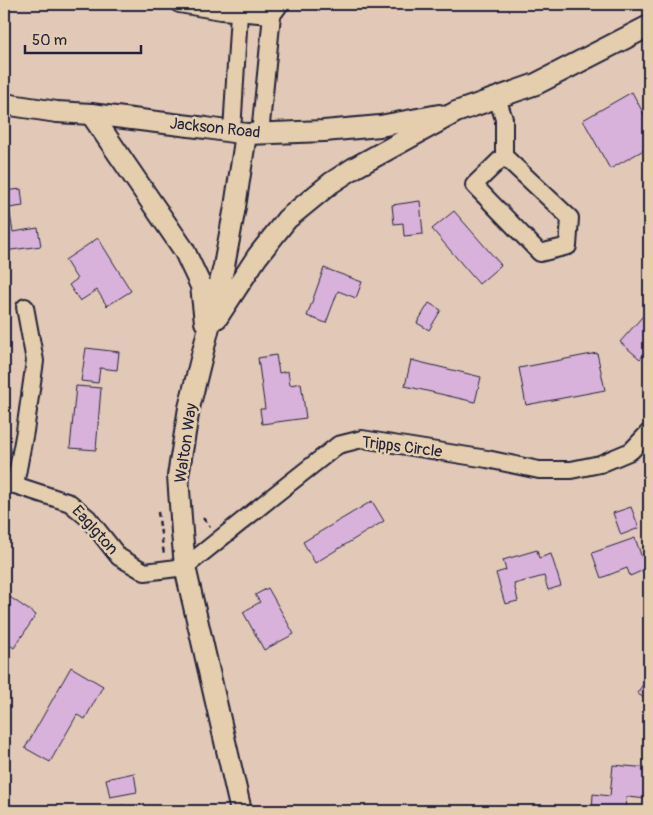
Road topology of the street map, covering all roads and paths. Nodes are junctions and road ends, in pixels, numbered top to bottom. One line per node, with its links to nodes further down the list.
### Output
1 (178, 4): 3 (street)
2 (276, 9): 3 (street); 9 (street)
3 (239, 13): 9 (street)
4 (649, 26): 5 (main road)
5 (497, 98): 7 (main road); 10 (street)
6 (4, 104): 8 (main road, Jackson Road)
7 (456, 112): 9 (main road, Jackson Road); 12 (main road)
8 (91, 114): 9 (main road, Jackson Road); 12 (main road)
9 (246, 133): 12 (main road, Walton Way)
10 (504, 156): 10 (street)
11 (24, 307): 14 (street)
12 (207, 334): 16 (main road, Walton Way)
13 (649, 432): 16 (street, Tripps Circle)
14 (10, 484): 16 (street, Eaglgton)
15 (158, 512): 16 (path)
16 (176, 568): 17 (main road, Walton Way)
17 (241, 811)

